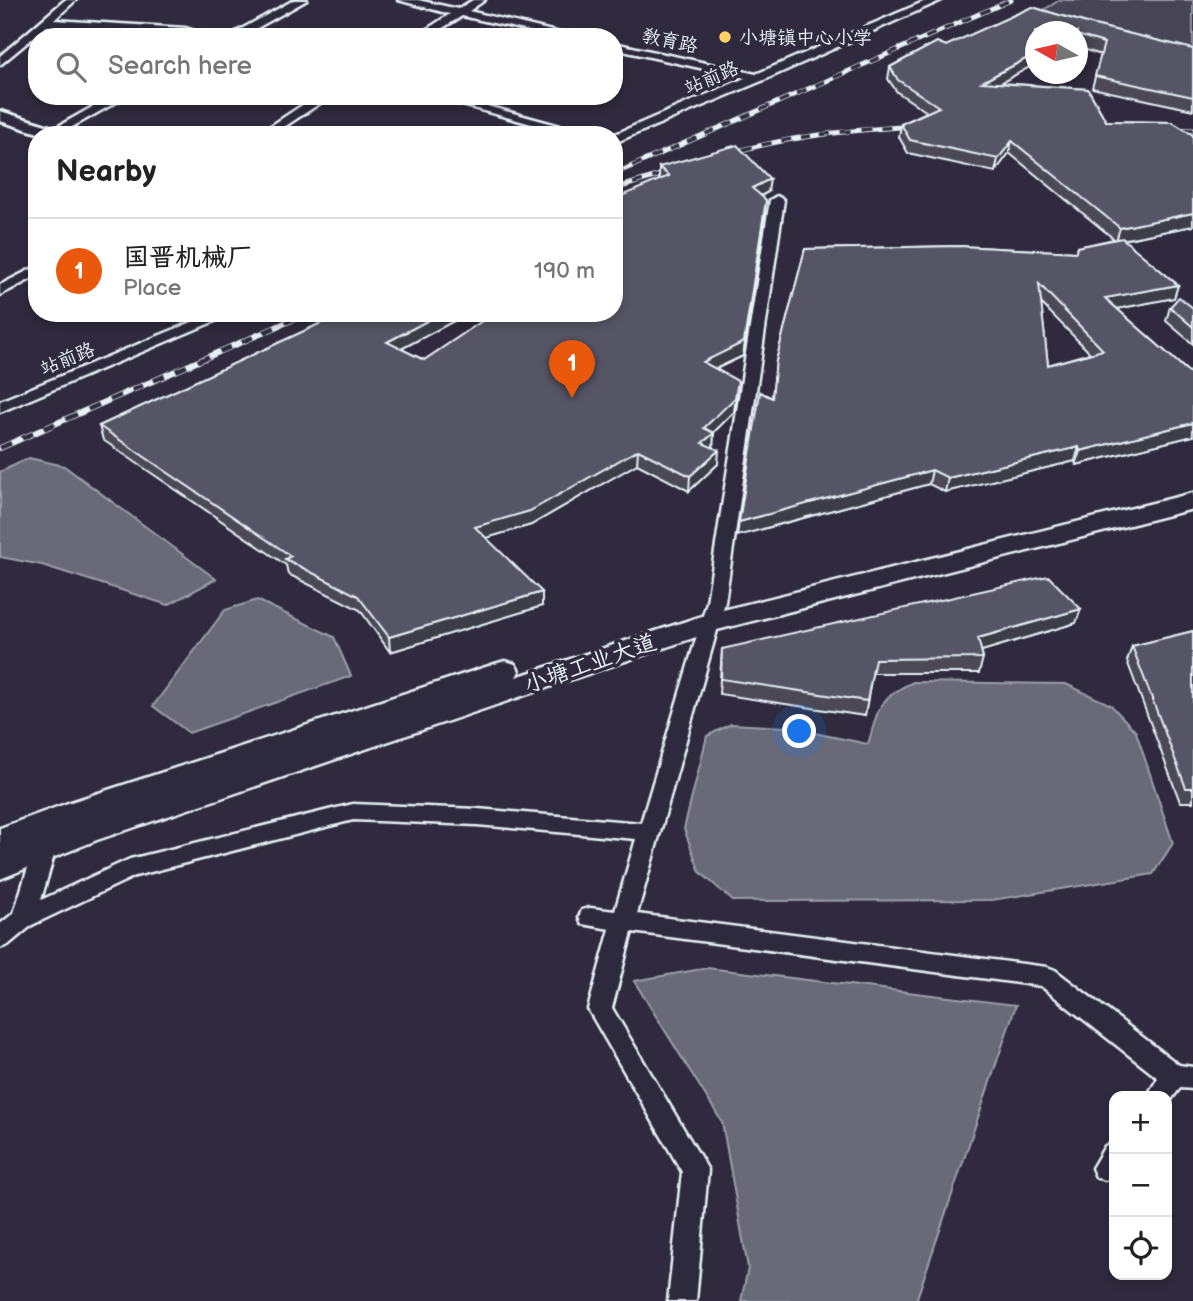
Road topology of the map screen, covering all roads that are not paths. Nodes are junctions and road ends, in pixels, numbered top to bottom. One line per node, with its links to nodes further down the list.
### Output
1 (71, 0): 7 (street)
2 (302, 0): 10 (street)
3 (404, 0): 6 (street)
4 (480, 0): 6 (street)
5 (937, 0): 16 (street, 站前路)
6 (460, 12): 11 (street); 12 (street)
7 (45, 23): 8 (street); 9 (street)
8 (39, 28)
9 (145, 28)
10 (249, 28)
11 (435, 28)
12 (532, 28)
13 (28, 38): 15 (street)
14 (623, 48): 16 (street, 教育路)
15 (0, 62)
16 (760, 78): 25 (street, 站前路)
17 (106, 105): 22 (street)
18 (311, 105): 23 (street)
19 (471, 105): 24 (street)
20 (0, 116): 21 (street)
21 (32, 126)
22 (71, 126)
23 (277, 126)
24 (552, 126)
25 (623, 135)
26 (777, 200): 33 (street)
27 (28, 275): 28 (street)
28 (0, 291)
29 (205, 322): 30 (street, 站前路)
30 (0, 407)
31 (1193, 484): 33 (main road, 小塘工业大道)
32 (1193, 501): 33 (main road, 小塘工业大道)
33 (714, 612): 34 (street); 35 (main road, 小塘工业大道); 36 (main road, 小塘工业大道)
34 (649, 832): 39 (street); 41 (street)
35 (0, 841)
36 (46, 848): 37 (main road, 小塘工业大道); 38 (main road); 39 (street)
37 (0, 866)
38 (0, 884)
39 (24, 918): 42 (street)
40 (590, 918): 41 (street)
41 (623, 922): 43 (street); 45 (street)
42 (0, 938)
43 (1184, 1077): 44 (street)
44 (1166, 1091)
45 (682, 1301)

